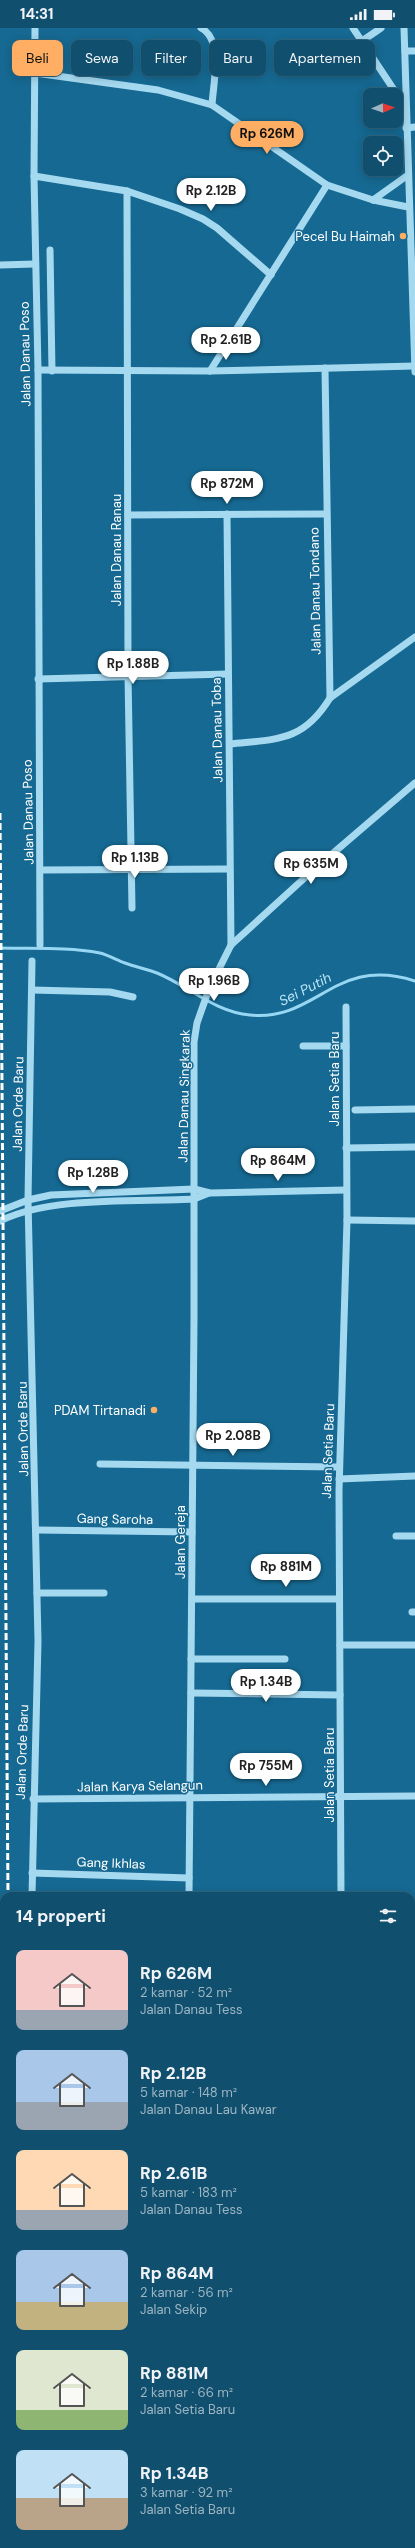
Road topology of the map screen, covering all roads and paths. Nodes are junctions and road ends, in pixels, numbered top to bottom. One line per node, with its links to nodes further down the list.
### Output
1 (35, 28): 6 (street, Jalan Danau Poso)
2 (201, 28): 14 (street)
3 (353, 28): 7 (street)
4 (381, 28): 8 (street)
5 (404, 28): 9 (street)
6 (35, 40)
7 (361, 40)
8 (363, 40)
9 (405, 51): 10 (street); 15 (street)
10 (415, 52)
11 (375, 61): 15 (street)
12 (35, 76): 19 (street, Jalan Danau Poso)
13 (57, 76): 14 (street)
14 (212, 105): 20 (street)
15 (406, 108): 16 (street)
16 (406, 128): 17 (street); 18 (street)
17 (415, 128)
18 (408, 175): 22 (street); 23 (street)
19 (34, 176): 21 (street); 26 (street, Jalan Danau Poso)
20 (327, 185): 22 (street); 28 (street)
21 (127, 191): 28 (street); 33 (street, Jalan Danau Ranau)
22 (373, 200): 23 (street)
23 (408, 207): 24 (street)
24 (412, 222): 29 (street)
25 (50, 250): 32 (street)
26 (35, 264): 27 (street); 31 (street, Jalan Danau Poso)
27 (0, 265)
28 (271, 275): 34 (street)
29 (415, 366): 30 (street); 35 (street)
30 (325, 368): 34 (street); 37 (street, Jalan Danau Tondano)
31 (38, 370): 32 (street); 42 (street, Jalan Danau Poso)
32 (52, 371): 33 (street)
33 (129, 371): 34 (street); 38 (street, Jalan Danau Ranau)
34 (210, 371)
35 (415, 372)
36 (227, 514): 37 (street); 38 (street); 40 (street, Jalan Danau Toba)
37 (326, 514): 43 (street, Jalan Danau Tondano)
38 (128, 515): 41 (street, Jalan Danau Ranau)
39 (415, 638): 43 (street)
40 (228, 674): 41 (street); 44 (street, Jalan Danau Toba)
41 (128, 675): 42 (street); 46 (street, Jalan Danau Ranau)
42 (38, 679): 48 (street, Jalan Danau Poso)
43 (330, 698): 44 (street)
44 (230, 744): 47 (street, Jalan Danau Toba)
45 (415, 783): 51 (street, Jalan Danau Singkarak)
46 (131, 869): 47 (street); 48 (street); 49 (street, Jalan Danau Ranau)
47 (229, 869): 51 (street, Jalan Danau Toba)
48 (41, 870): 50 (street, Jalan Danau Poso)
49 (132, 908)
50 (40, 945)
51 (231, 945): 62 (street, Jalan Danau Singkarak)
52 (32, 961): 53 (street, Jalan Orde Baru)
53 (32, 990): 54 (street); 66 (street, Jalan Orde Baru)
54 (133, 997)
55 (346, 1007): 57 (street, Jalan Setia Baru)
56 (303, 1046): 57 (street)
57 (346, 1046): 61 (street, Jalan Setia Baru)
58 (415, 1109): 59 (street)
59 (355, 1110)
60 (415, 1147): 61 (street)
61 (346, 1148): 63 (street, Jalan Setia Baru)
62 (194, 1189): 64 (street); 65 (street, Jalan Gereja); 66 (street)
63 (346, 1190): 64 (street); 69 (street, Jalan Setia Baru)
64 (210, 1193): 65 (street)
65 (194, 1199): 67 (street); 73 (street, Jalan Gereja)
66 (28, 1200): 67 (street, Jalan Orde Baru); 68 (street)
67 (29, 1210): 70 (street); 77 (street, Jalan Orde Baru)
68 (0, 1211)
69 (347, 1220): 71 (street); 74 (street, Jalan Setia Baru)
70 (0, 1221)
71 (415, 1221)
72 (100, 1464): 73 (street)
73 (192, 1467): 74 (street); 78 (street, Jalan Gereja)
74 (339, 1468): 76 (street, Jalan Setia Baru)
75 (415, 1476): 76 (street)
76 (339, 1479): 84 (street, Jalan Setia Baru)
77 (37, 1530): 78 (street, Gang Saroha); 82 (street, Jalan Orde Baru)
78 (192, 1532): 83 (street, Jalan Gereja)
79 (396, 1536): 80 (street)
80 (415, 1536)
81 (104, 1592): 82 (street)
82 (37, 1593): 94 (street, Jalan Orde Baru)
83 (192, 1599): 84 (street); 87 (street, Jalan Gereja)
84 (339, 1599): 85 (street, Jalan Setia Baru)
85 (340, 1645): 86 (street); 90 (street, Jalan Setia Baru)
86 (415, 1645)
87 (191, 1659): 88 (street); 89 (street, Jalan Gereja)
88 (285, 1659)
89 (191, 1692): 90 (street); 91 (street, Jalan Gereja)
90 (340, 1695): 93 (street, Jalan Setia Baru)
91 (190, 1796): 93 (street, Jalan Karya Selangun); 94 (street, Jalan Karya Selangun); 96 (street, Jalan Gereja)
92 (415, 1796): 93 (street, Jalan Karya Selangun)
93 (341, 1797): 99 (street, Jalan Setia Baru)
94 (33, 1799): 95 (street, Jalan Orde Baru)
95 (32, 1873): 96 (street, Gang Ikhlas); 97 (street, Jalan Orde Baru)
96 (189, 1878): 98 (street, Jalan Gereja)
97 (32, 1892)
98 (189, 1892)
99 (341, 1892)

